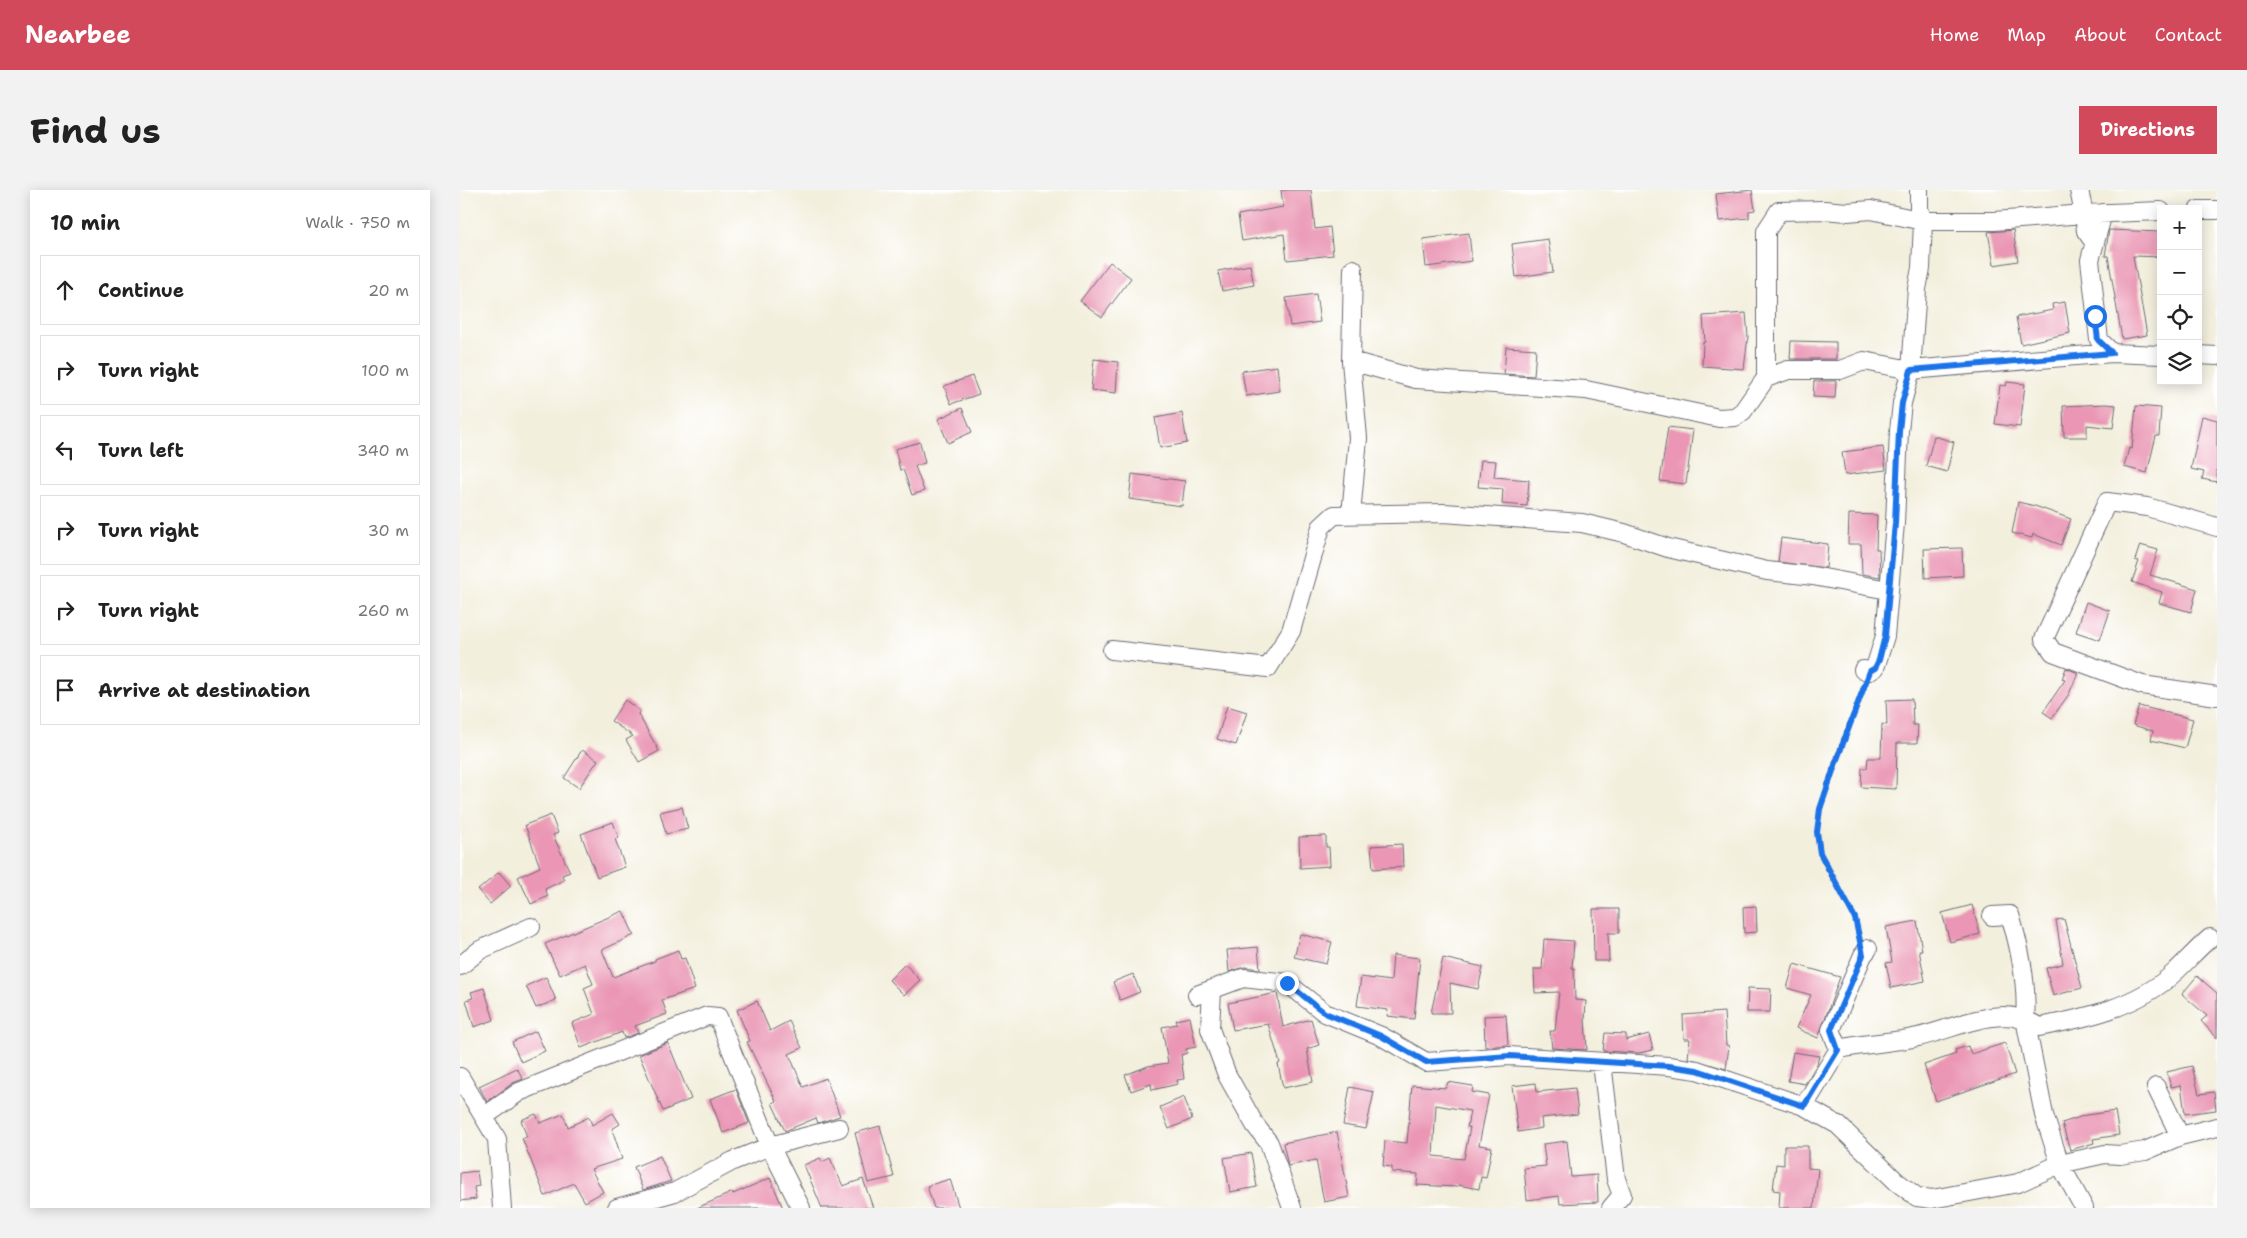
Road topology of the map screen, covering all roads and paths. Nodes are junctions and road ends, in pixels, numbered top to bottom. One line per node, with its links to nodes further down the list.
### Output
1 (1919, 190): 8 (street)
2 (2079, 190): 7 (street)
3 (2202, 210): 4 (street)
4 (2217, 210)
5 (2157, 211): 6 (street)
6 (2103, 213): 7 (street); 9 (street)
7 (2084, 214): 8 (street); 9 (street)
8 (1923, 221): 16 (street); 17 (street)
9 (2094, 242): 11 (street)
10 (1353, 269): 15 (street)
11 (2112, 353): 12 (street); 16 (street)
12 (2157, 355)
13 (2202, 355): 14 (street)
14 (2217, 356)
15 (1351, 361): 17 (street); 18 (street)
16 (1911, 370): 17 (street); 20 (street)
17 (1766, 378)
18 (1351, 515): 20 (street); 21 (street)
19 (2217, 527): 23 (street)
20 (1888, 590): 22 (street)
21 (1112, 650)
22 (1866, 670): 27 (path)
23 (2217, 696)
24 (1992, 916): 29 (street)
25 (531, 927): 28 (street)
26 (2210, 938): 29 (street)
27 (1865, 952): 30 (street)
28 (460, 966)
29 (2025, 1019): 30 (street); 40 (street)
30 (1838, 1050): 34 (street)
31 (1602, 1063): 34 (street); 41 (street); 45 (street)
32 (460, 1077): 35 (street)
33 (2156, 1087): 38 (street)
34 (1804, 1106): 40 (street)
35 (485, 1116): 39 (street); 42 (street)
36 (2217, 1127): 38 (street)
37 (839, 1128): 39 (street)
38 (2180, 1136): 40 (street)
39 (770, 1146): 43 (street); 44 (street)
40 (2060, 1164): 46 (street)
41 (1620, 1204)
42 (502, 1208)
43 (617, 1208)
44 (801, 1208)
45 (1292, 1208)
46 (2084, 1208)

